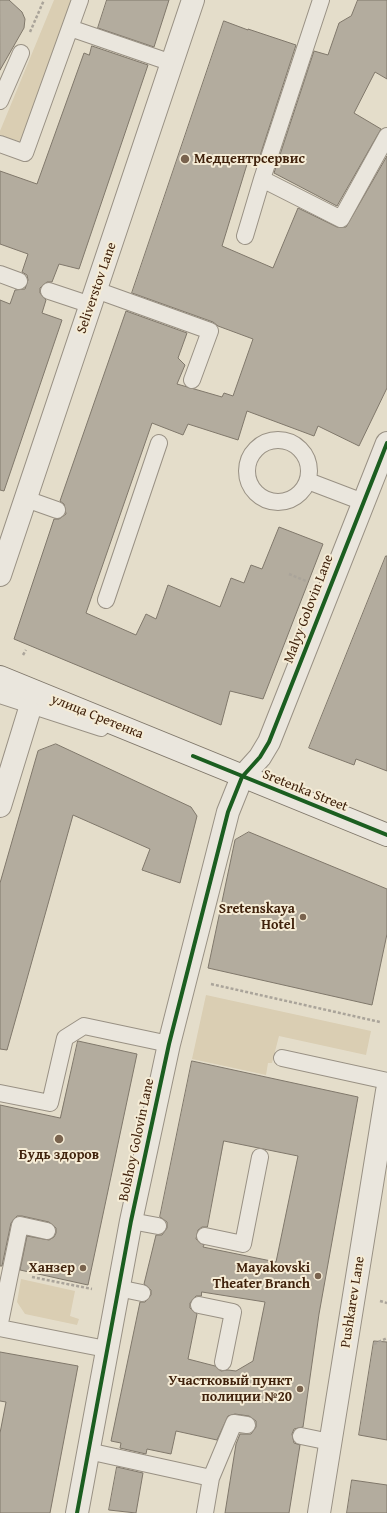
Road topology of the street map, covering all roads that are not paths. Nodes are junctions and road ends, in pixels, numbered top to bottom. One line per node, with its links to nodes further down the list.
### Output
1 (80, 0): 4 (lane)
2 (193, 0): 6 (street, Seliverstov Lane)
3 (321, 0): 10 (lane)
4 (70, 28): 6 (lane); 9 (lane)
5 (21, 53): 7 (lane)
6 (172, 63): 15 (street, Seliverstov Lane)
7 (0, 101)
8 (387, 136): 10 (lane)
9 (0, 144)
10 (262, 179): 11 (lane)
11 (245, 236)
12 (0, 274): 13 (lane)
13 (19, 281)
14 (49, 291): 15 (lane)
15 (93, 298): 16 (lane); 20 (street, Seliverstov Lane)
16 (192, 380)
17 (159, 443): 24 (lane)
18 (387, 443): 21 (street, Malyy Golovin Lane)
19 (308, 481): 21 (lane)
20 (26, 499): 22 (lane); 23 (street, Seliverstov Lane)
21 (363, 502): 29 (street, Malyy Golovin Lane)
22 (57, 510)
23 (0, 575)
24 (106, 600)
25 (0, 677): 27 (street, улица Сретенка)
26 (0, 694): 27 (lane)
27 (33, 699): 28 (street, улица Сретенка); 30 (street)
28 (193, 756): 29 (street, Sretenka Street)
29 (242, 777): 31 (street, Sretenka Street); 32 (street, Bolshoy Golovin Lane)
30 (0, 806)
31 (387, 835)
32 (169, 1044): 36 (lane); 38 (street, Bolshoy Golovin Lane)
33 (282, 1058): 34 (lane)
34 (387, 1081)
35 (387, 1091): 51 (street, Pushkarev Lane)
36 (0, 1093)
37 (260, 1157): 41 (lane)
38 (131, 1221): 39 (lane); 42 (street, Bolshoy Golovin Lane)
39 (158, 1226)
40 (47, 1231): 45 (lane)
41 (205, 1236)
42 (118, 1288): 43 (lane); 47 (street, Bolshoy Golovin Lane)
43 (142, 1293)
44 (200, 1305): 48 (lane)
45 (0, 1323)
46 (0, 1328): 47 (lane)
47 (106, 1349): 52 (street, Bolshoy Golovin Lane)
48 (223, 1362)
49 (247, 1425): 53 (lane)
50 (302, 1436): 51 (lane)
51 (330, 1442): 56 (street, Pushkarev Lane)
52 (88, 1451): 53 (lane); 54 (street, Bolshoy Golovin Lane)
53 (211, 1478): 55 (lane)
54 (77, 1513)
55 (205, 1513)
56 (319, 1513)

